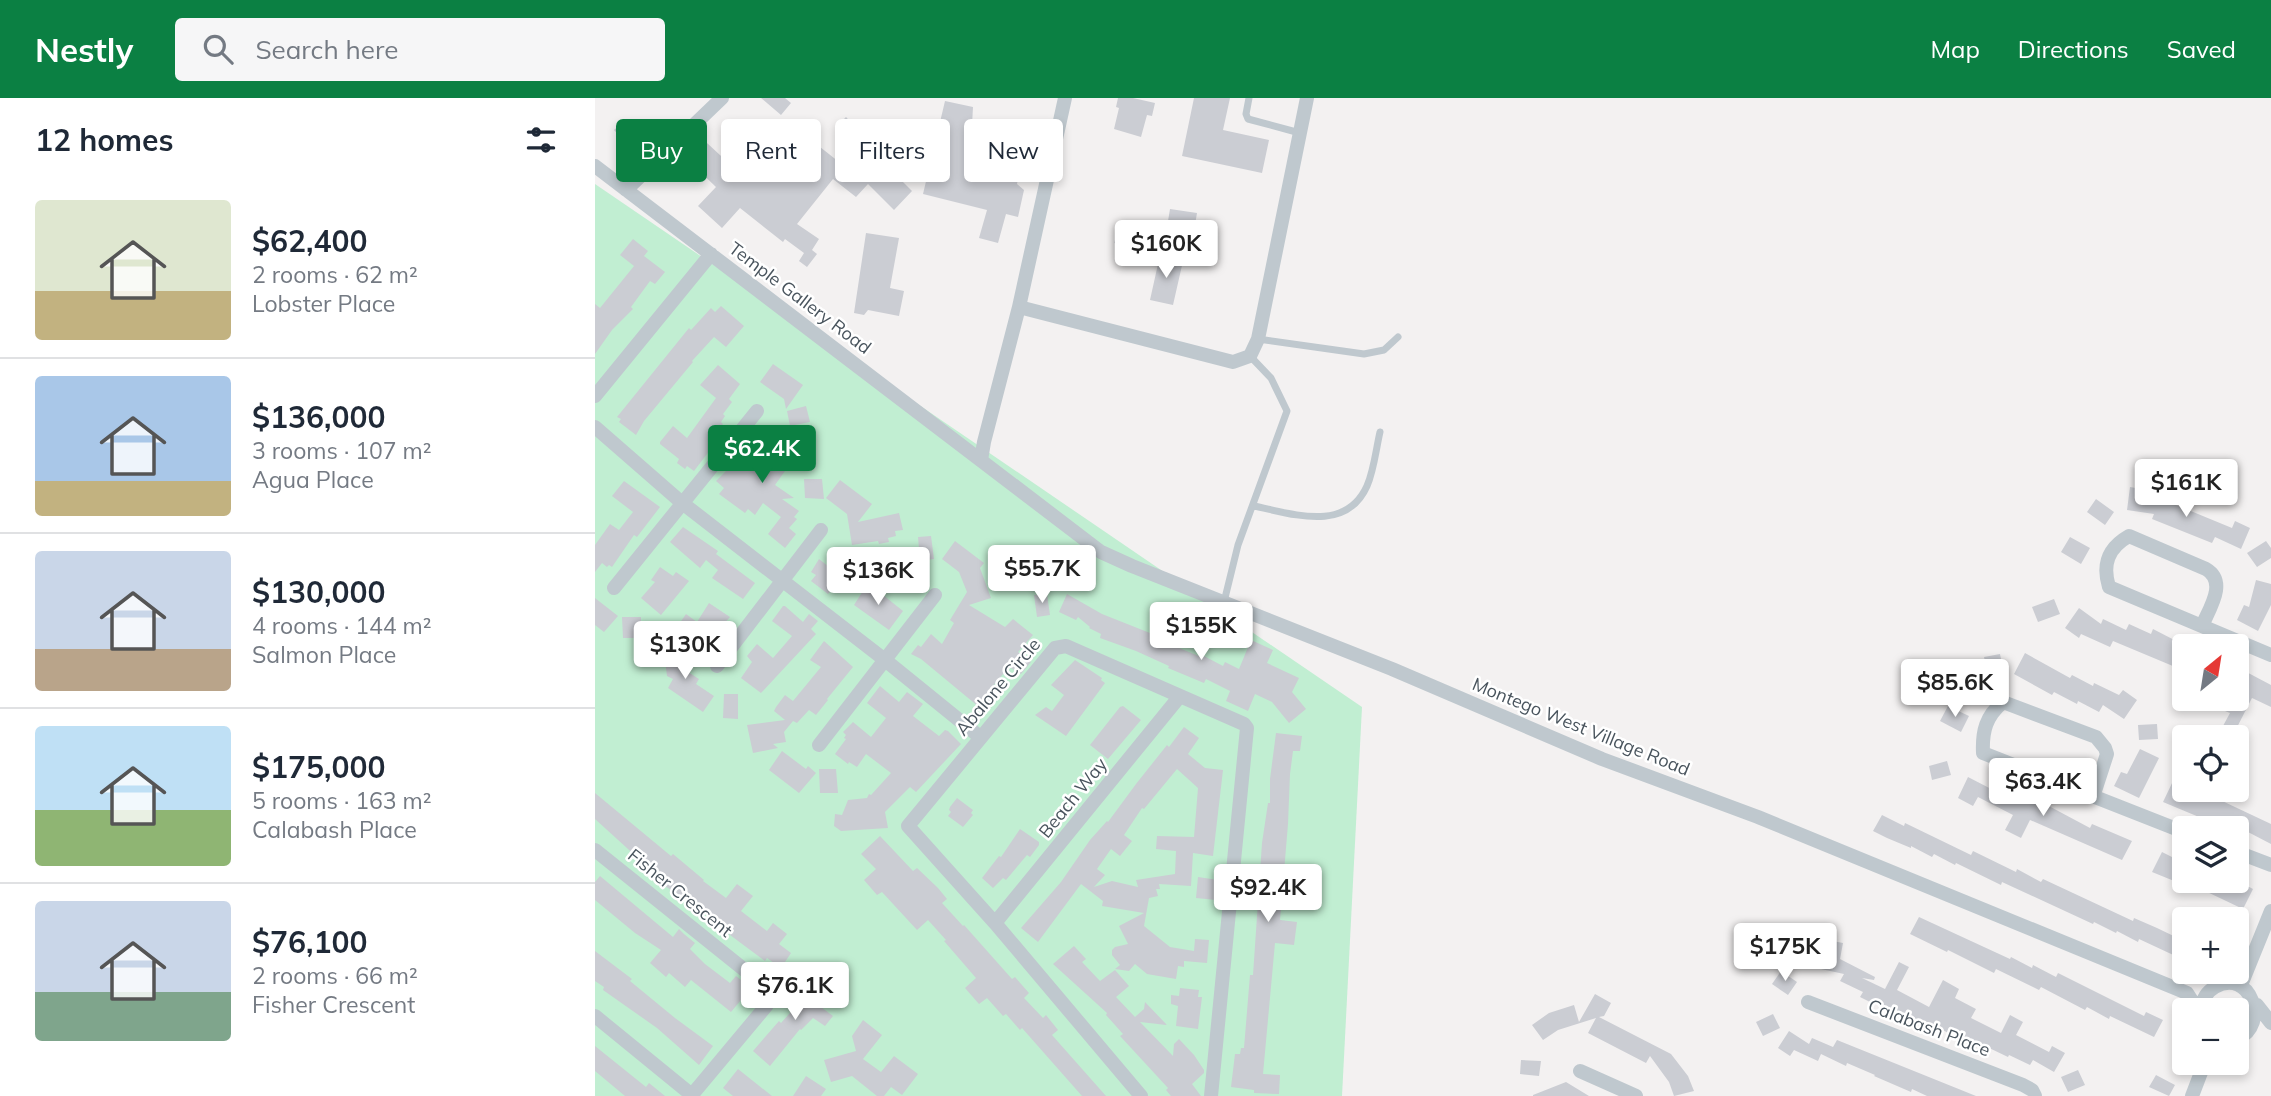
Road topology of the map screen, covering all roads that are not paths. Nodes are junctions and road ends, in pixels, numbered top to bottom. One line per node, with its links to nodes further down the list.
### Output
1 (722, 98): 7 (street)
2 (1065, 98): 9 (street)
3 (1249, 98): 5 (lane)
4 (1307, 98): 5 (street)
5 (1300, 134): 11 (street)
6 (595, 166): 7 (street, Temple Gallery Road)
7 (626, 190): 8 (street, Temple Gallery Road)
8 (711, 254): 13 (street); 17 (street, Temple Gallery Road)
9 (1019, 306): 12 (street); 17 (street)
10 (1398, 337): 11 (lane)
11 (1258, 339): 12 (street)
12 (1250, 356): 19 (lane)
13 (595, 396)
14 (757, 411): 18 (street)
15 (595, 427): 18 (street)
16 (1380, 432): 19 (lane)
17 (981, 460): 24 (street, Montego West Village Road)
18 (681, 502): 21 (street); 22 (street)
19 (1254, 506): 24 (lane)
20 (821, 530): 21 (street)
21 (780, 581): 27 (street); 28 (street)
22 (614, 588)
23 (935, 595): 27 (street)
24 (1224, 602): 41 (street, Montego West Village Road)
25 (2202, 626): 25 (street); 26 (street)
26 (2271, 655)
27 (885, 660): 30 (street); 31 (street)
28 (717, 666)
29 (1180, 696): 30 (street, Abalone Circle); 38 (street, Beach Way); 55 (street, Abalone Circle)
30 (980, 737): 38 (street, Abalone Circle)
31 (818, 745)
32 (2093, 797): 32 (street); 33 (street)
33 (2172, 827)
34 (595, 850): 53 (street, Fisher Crescent)
35 (2249, 857): 36 (street)
36 (2271, 865)
37 (2271, 911): 39 (street)
38 (995, 923): 54 (street, Abalone Circle)
39 (2241, 985): 40 (street); 45 (street)
40 (2215, 987): 41 (street); 43 (street)
41 (2187, 993): 42 (street)
42 (2191, 998)
43 (2204, 998)
44 (1808, 1002): 52 (street, Calabash Place)
45 (2257, 1005): 47 (street); 49 (street)
46 (595, 1016): 53 (street)
47 (2271, 1023)
48 (2271, 1029): 49 (street)
49 (2251, 1030)
50 (1580, 1071): 56 (street)
51 (2200, 1075): 57 (street)
52 (2035, 1095)
53 (692, 1096)
54 (1141, 1096)
55 (1211, 1096)
56 (1636, 1096)
57 (2192, 1096)

